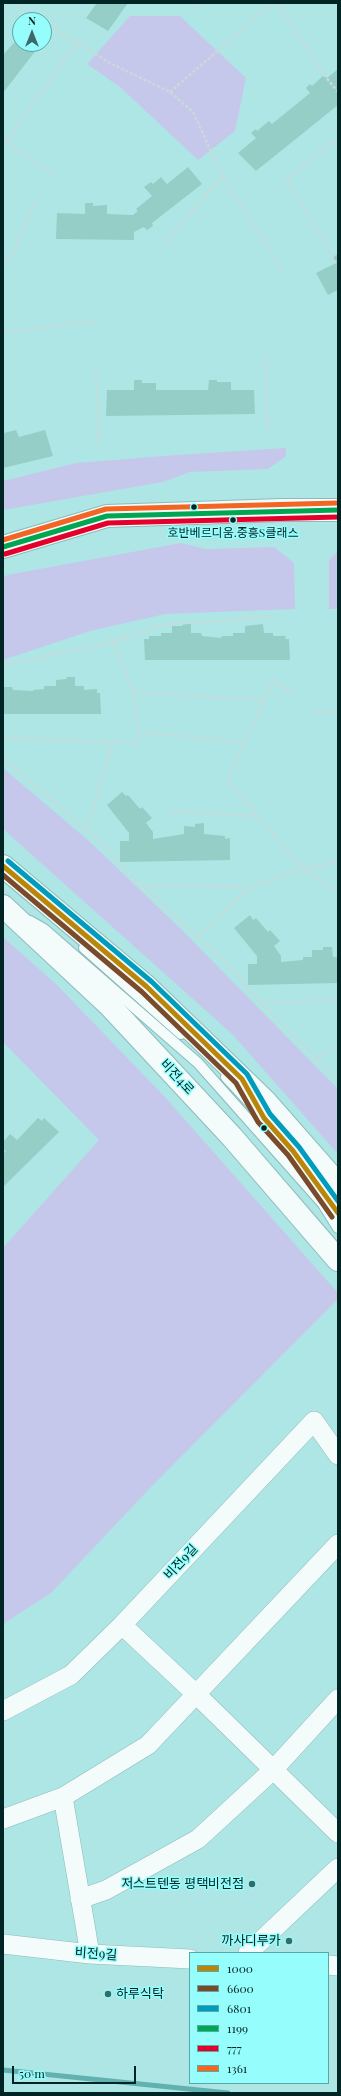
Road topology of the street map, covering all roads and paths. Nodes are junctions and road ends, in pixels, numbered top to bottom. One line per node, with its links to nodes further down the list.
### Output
1 (15, 3): 6 (path)
2 (190, 3): 3 (path)
3 (204, 3)
4 (273, 3): 9 (path)
5 (278, 3): 10 (path)
6 (29, 12)
7 (52, 27): 8 (path)
8 (77, 42): 9 (path); 12 (path)
9 (170, 92): 16 (path)
10 (338, 92)
11 (338, 137): 13 (path)
12 (7, 141): 14 (path); 17 (path)
13 (333, 141): 15 (path); 22 (path)
14 (3, 142)
15 (338, 148)
16 (222, 175): 19 (path); 24 (path)
17 (56, 178)
18 (34, 202): 21 (path)
19 (164, 245)
20 (3, 260): 21 (path)
21 (8, 261): 23 (path)
22 (336, 263)
23 (3, 270)
24 (285, 273)
25 (96, 321): 26 (path)
26 (3, 332)
27 (265, 356): 29 (path)
28 (96, 371): 30 (path)
29 (268, 430)
30 (99, 445)
31 (338, 510): 32 (main road)
32 (3, 547)
33 (271, 617): 35 (path)
34 (111, 635): 35 (path)
35 (113, 642): 36 (path); 37 (path)
36 (3, 665)
37 (133, 692): 39 (path); 42 (path)
38 (292, 693): 39 (path)
39 (264, 700): 45 (path)
40 (315, 712): 41 (path)
41 (338, 713)
42 (138, 732): 44 (path); 45 (path)
43 (3, 738): 44 (path)
44 (113, 742): 49 (path)
45 (244, 742): 48 (path)
46 (3, 758): 49 (path)
47 (169, 811): 48 (path)
48 (257, 816): 52 (path)
49 (86, 831): 54 (path)
50 (338, 862): 52 (path)
51 (3, 866): 65 (main road)
52 (304, 868): 55 (path); 56 (path)
53 (3, 880): 67 (lane)
54 (142, 886): 55 (path); 60 (path)
55 (251, 887): 60 (path)
56 (338, 894)
57 (3, 896): 59 (lane)
58 (3, 905): 59 (lane); 71 (main road, 비전4로)
59 (44, 929): 70 (lane)
60 (197, 936): 62 (path)
61 (338, 1000): 62 (path)
62 (261, 1003): 64 (path)
63 (338, 1042): 64 (path)
64 (316, 1059): 66 (path)
65 (242, 1078): 67 (lane); 68 (main road)
66 (338, 1081)
67 (264, 1118): 69 (lane)
68 (338, 1184)
69 (338, 1213)
70 (338, 1228)
71 (338, 1260)
72 (338, 1455): 74 (street, 비전9길)
73 (338, 1544): 75 (street)
74 (122, 1625): 75 (street); 77 (street, 비전9길)
75 (197, 1695): 78 (street); 79 (street)
76 (338, 1699): 78 (street)
77 (3, 1711)
78 (273, 1770): 81 (street); 83 (street)
79 (64, 1797): 80 (street); 83 (street)
80 (3, 1819)
81 (338, 1833)
82 (338, 1868): 85 (street)
83 (80, 1899): 86 (street)
84 (3, 1944): 86 (street, 비전9길)
85 (249, 1952)
86 (90, 1954): 87 (street, 비전9길)
87 (189, 1959)

